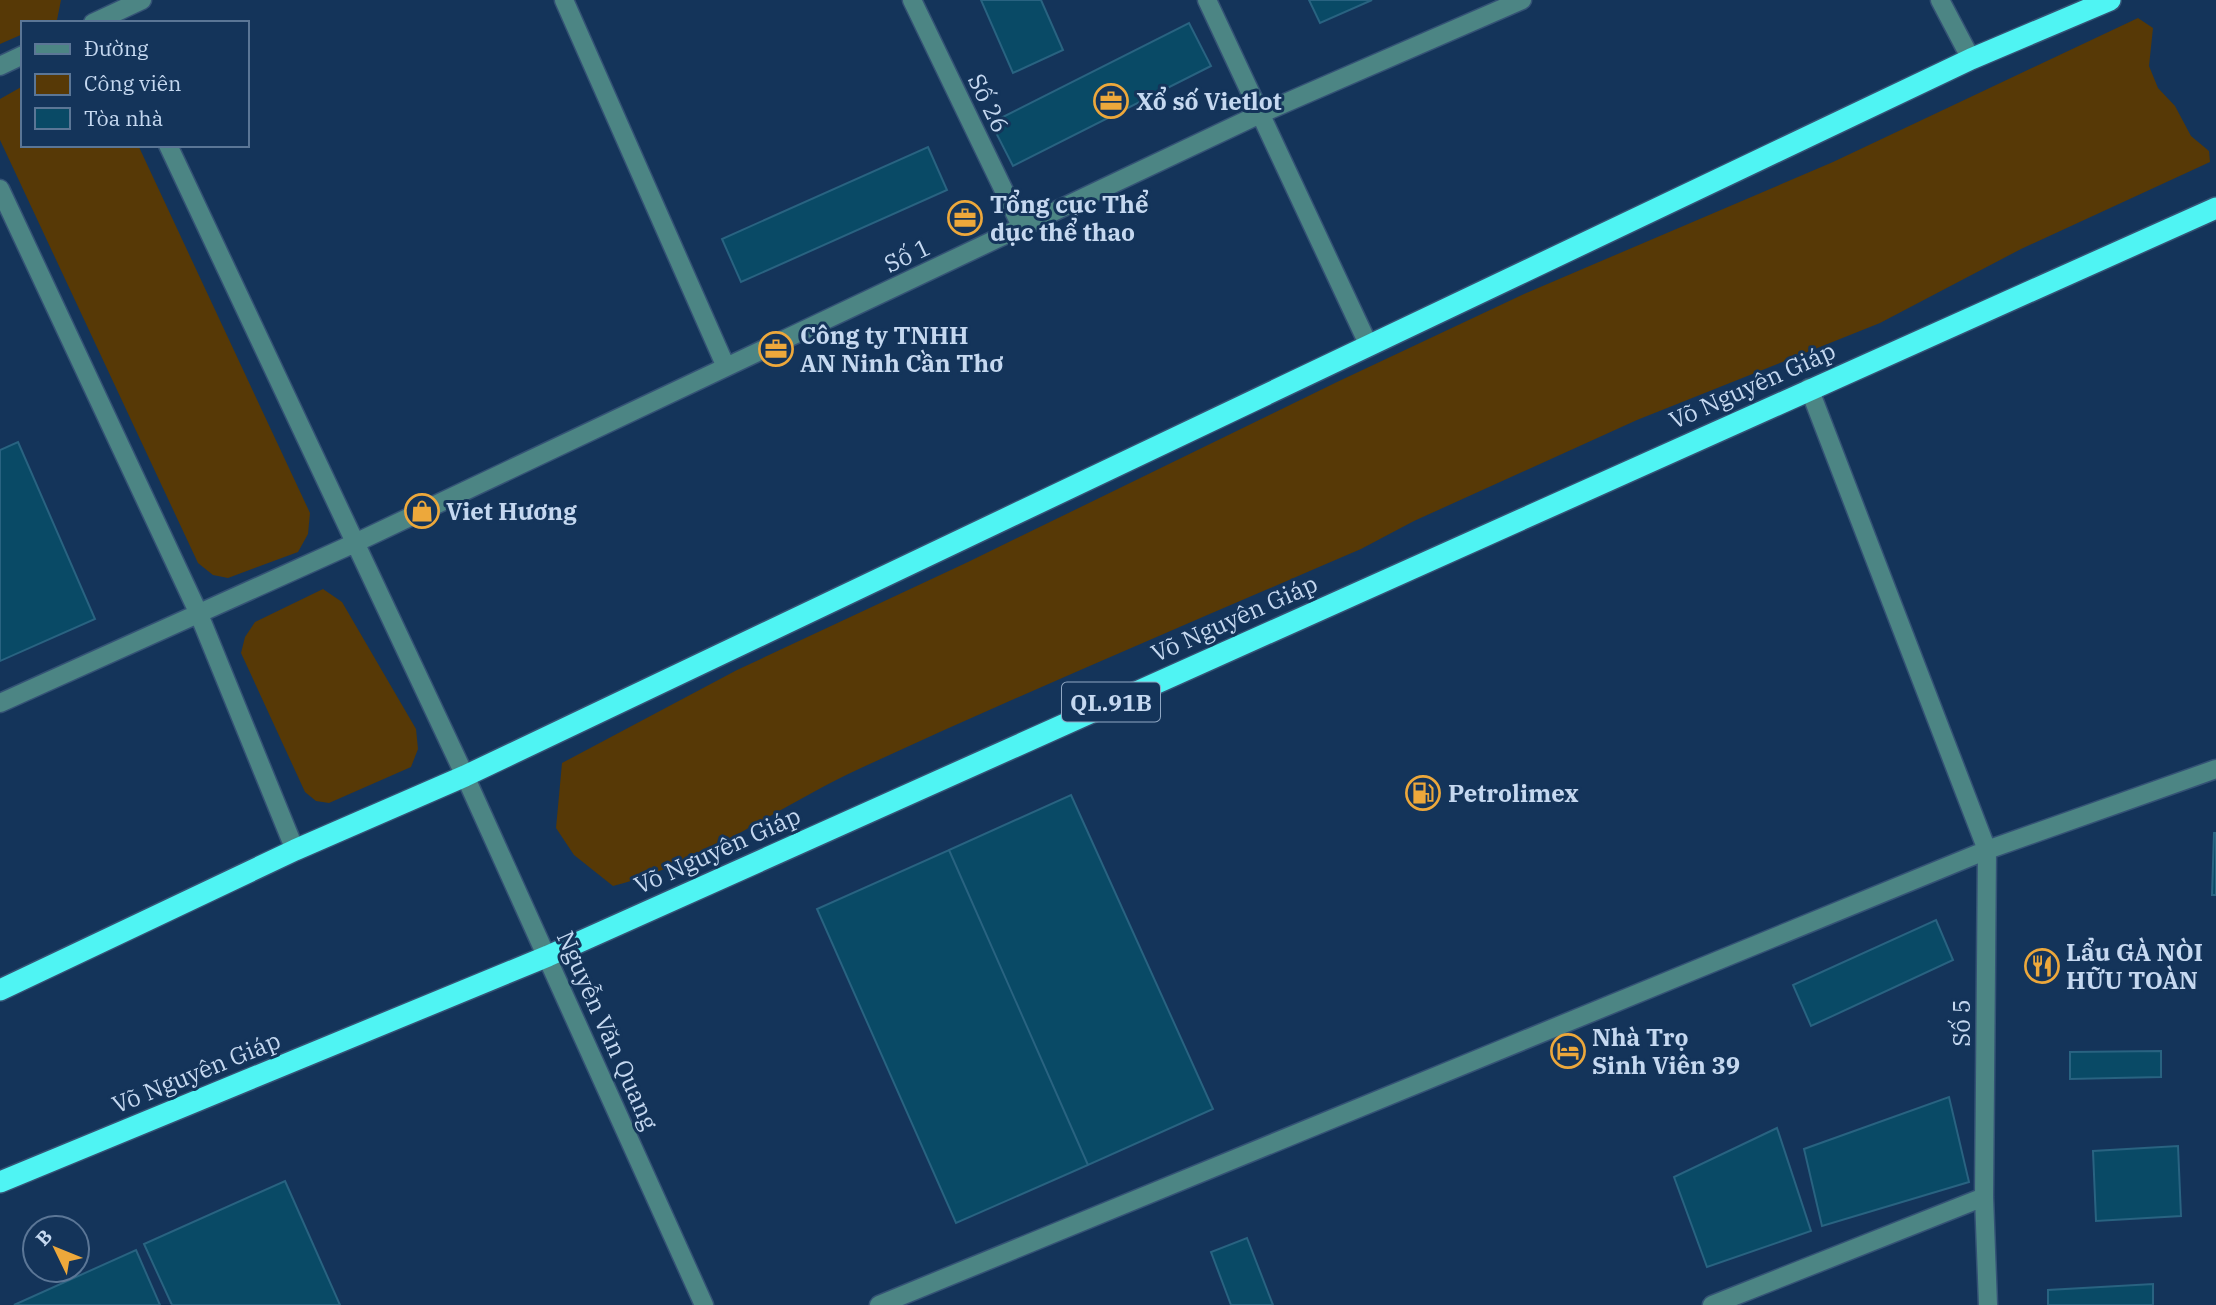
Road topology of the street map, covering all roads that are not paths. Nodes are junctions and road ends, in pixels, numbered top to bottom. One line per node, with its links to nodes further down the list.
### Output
1 (142, 0): 8 (street)
2 (564, 0): 18 (street)
3 (912, 0): 16 (street, Số 26)
4 (1207, 0): 12 (street)
5 (1522, 0): 12 (street, Số 1)
6 (1940, 0): 10 (street)
7 (2110, 0): 10 (highway)
8 (103, 15)
9 (21, 56): 11 (street)
10 (1971, 60): 17 (highway)
11 (0, 66)
12 (1260, 114): 16 (street, Số 1); 17 (street)
13 (169, 147): 20 (street, Nguyễn Văn Quang)
14 (0, 189): 21 (street)
15 (2216, 208): 19 (highway, Võ Nguyên Giáp / QL.91B)
16 (1022, 228): 18 (street, Số 1)
17 (1369, 346): 24 (highway)
18 (726, 367): 20 (street, Số 1)
19 (1809, 388): 26 (street); 27 (highway, Võ Nguyên Giáp / QL.91B)
20 (355, 543): 21 (street, Số 1); 24 (street, Nguyễn Văn Quang)
21 (198, 612): 22 (street, Số 1); 25 (street)
22 (0, 703)
23 (2216, 769): 26 (street)
24 (465, 776): 25 (highway); 27 (street, Nguyễn Văn Quang)
25 (295, 850): 28 (highway)
26 (1987, 850): 30 (street, Số 5); 32 (street)
27 (548, 956): 29 (highway, Võ Nguyên Giáp / QL.91B); 31 (street, Nguyễn Văn Quang)
28 (0, 989)
29 (0, 1182)
30 (1984, 1197): 33 (street); 34 (street, Số 5)
31 (704, 1305)
32 (879, 1305)
33 (1712, 1305)
34 (1988, 1305)

